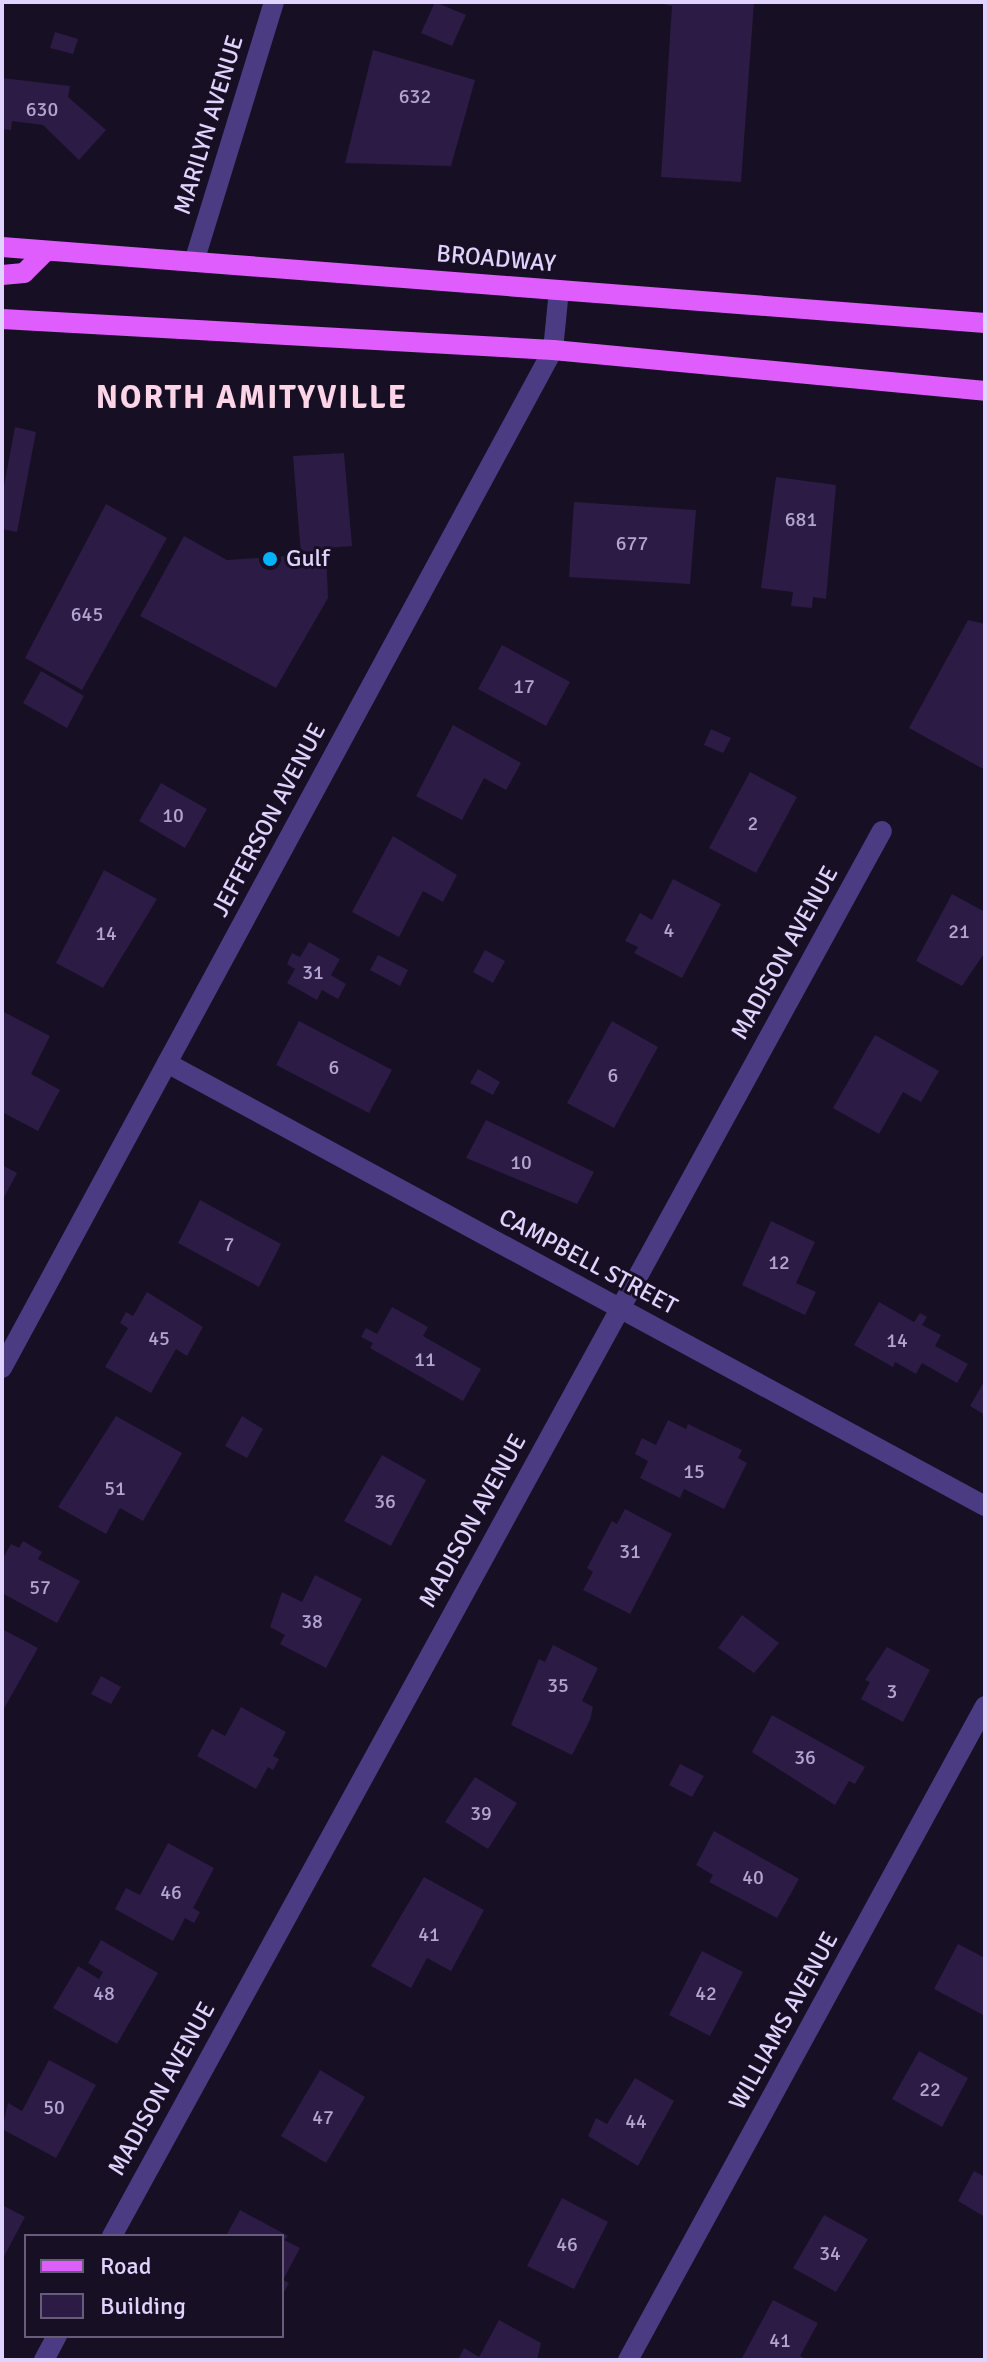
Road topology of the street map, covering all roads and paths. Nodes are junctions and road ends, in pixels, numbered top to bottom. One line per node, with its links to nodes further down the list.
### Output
1 (274, 2): 4 (street, MARILYN AVENUE)
2 (2, 247): 3 (main road, BROADWAY)
3 (46, 251): 4 (main road, BROADWAY); 5 (main road)
4 (194, 262): 6 (main road, BROADWAY)
5 (2, 275)
6 (559, 290): 8 (main road, BROADWAY); 9 (street, JEFFERSON AVENUE)
7 (2, 319): 9 (main road)
8 (985, 323)
9 (553, 350): 10 (main road); 12 (street, JEFFERSON AVENUE)
10 (985, 391)
11 (882, 831): 13 (street, MADISON AVENUE)
12 (167, 1063): 13 (street, CAMPBELL STREET); 14 (street, JEFFERSON AVENUE)
13 (619, 1308): 15 (street, CAMPBELL STREET); 17 (street, MADISON AVENUE)
14 (2, 1368)
15 (985, 1506)
16 (985, 1706): 20 (street, WILLIAMS AVENUE)
17 (113, 2234)
18 (56, 2338): 19 (street)
19 (44, 2360)
20 (628, 2360)

